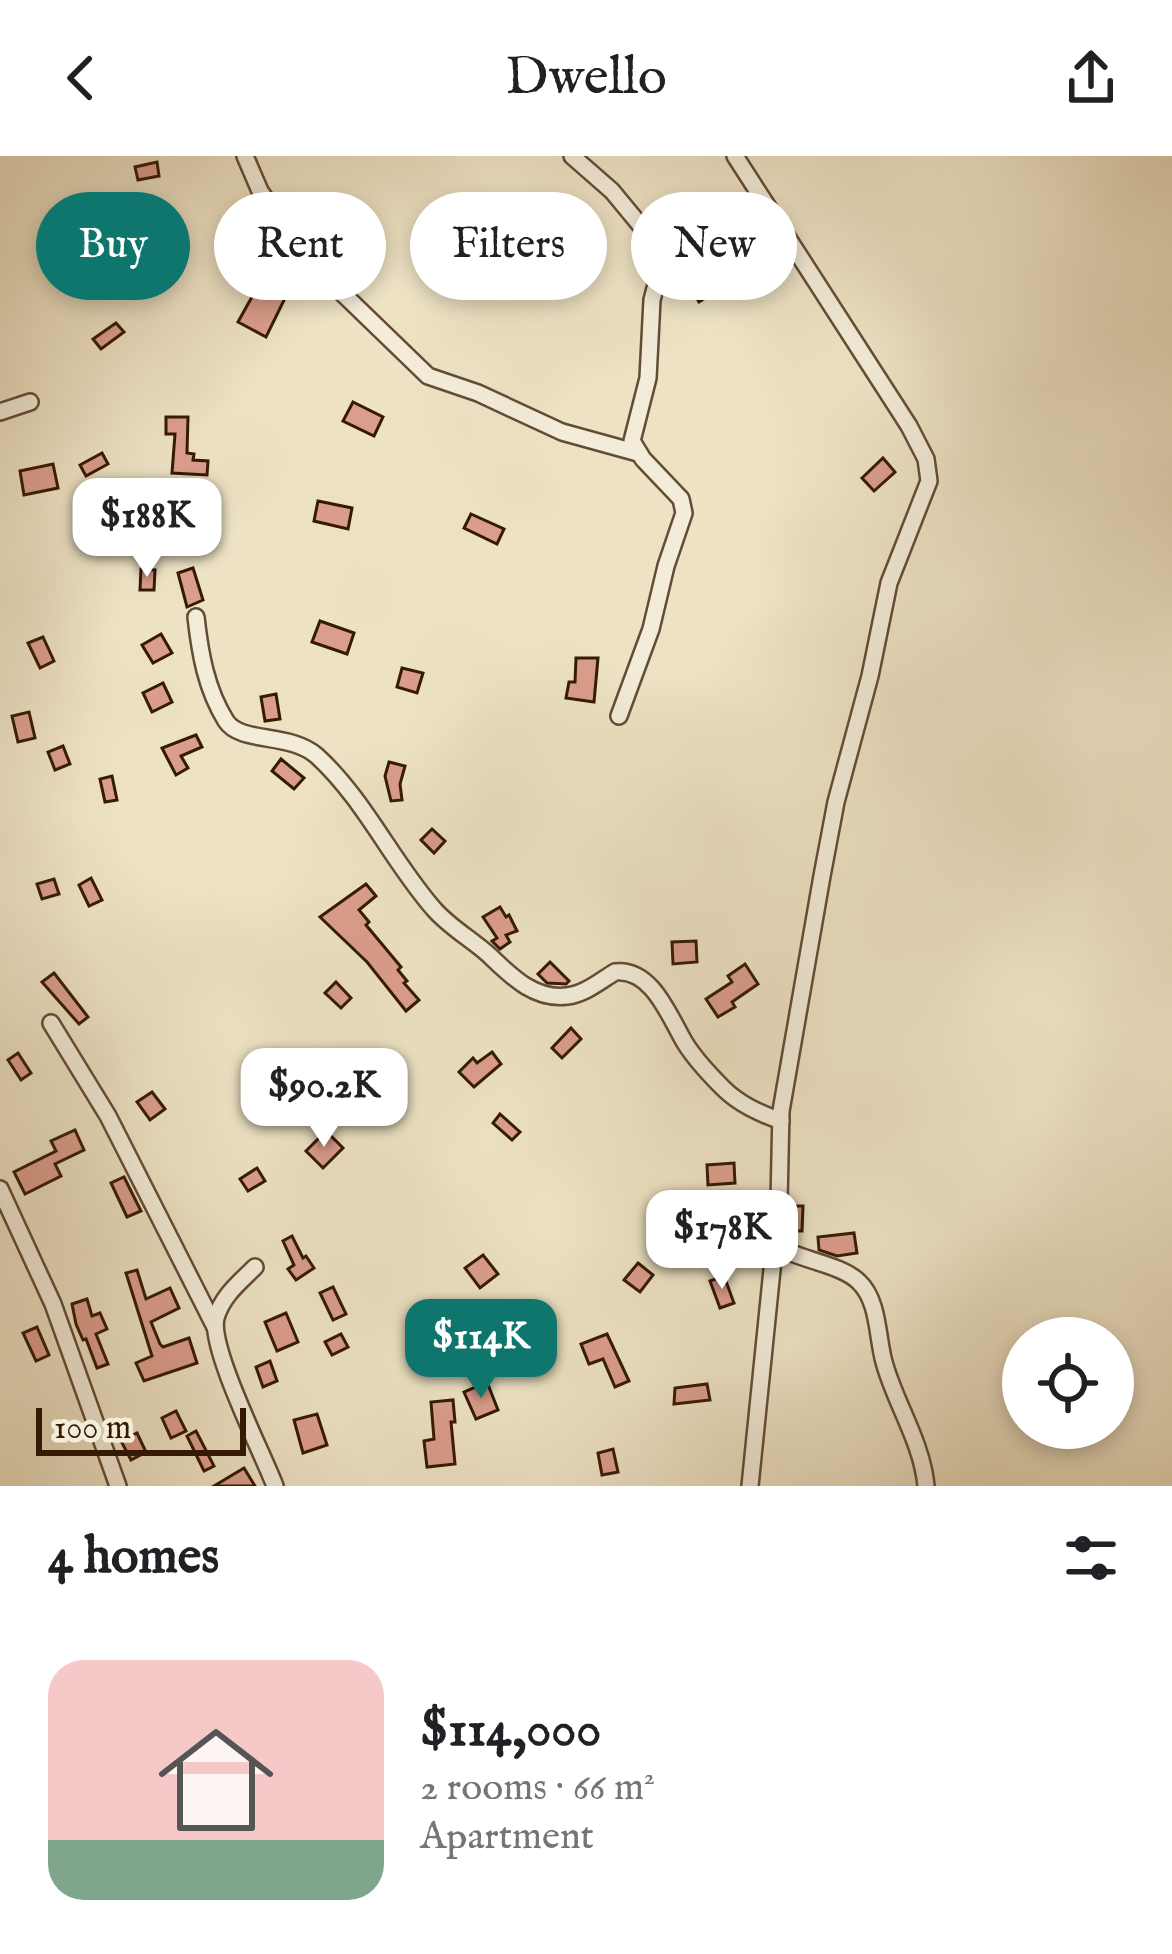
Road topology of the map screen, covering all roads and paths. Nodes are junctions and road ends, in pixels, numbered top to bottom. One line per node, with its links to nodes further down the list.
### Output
1 (245, 156): 10 (street)
2 (572, 156): 5 (street)
3 (735, 156): 4 (street)
4 (758, 192)
5 (631, 213)
6 (797, 253): 14 (street)
7 (652, 300): 10 (street)
8 (31, 402): 9 (street)
9 (0, 412)
10 (638, 453): 12 (street)
11 (196, 616): 14 (street)
12 (619, 716)
13 (51, 1023): 18 (street)
14 (781, 1121): 16 (street)
15 (0, 1189): 19 (street)
16 (774, 1245): 21 (street); 22 (street)
17 (255, 1267): 18 (street)
18 (215, 1327): 20 (street)
19 (118, 1486)
20 (275, 1486)
21 (750, 1486)
22 (926, 1486)

